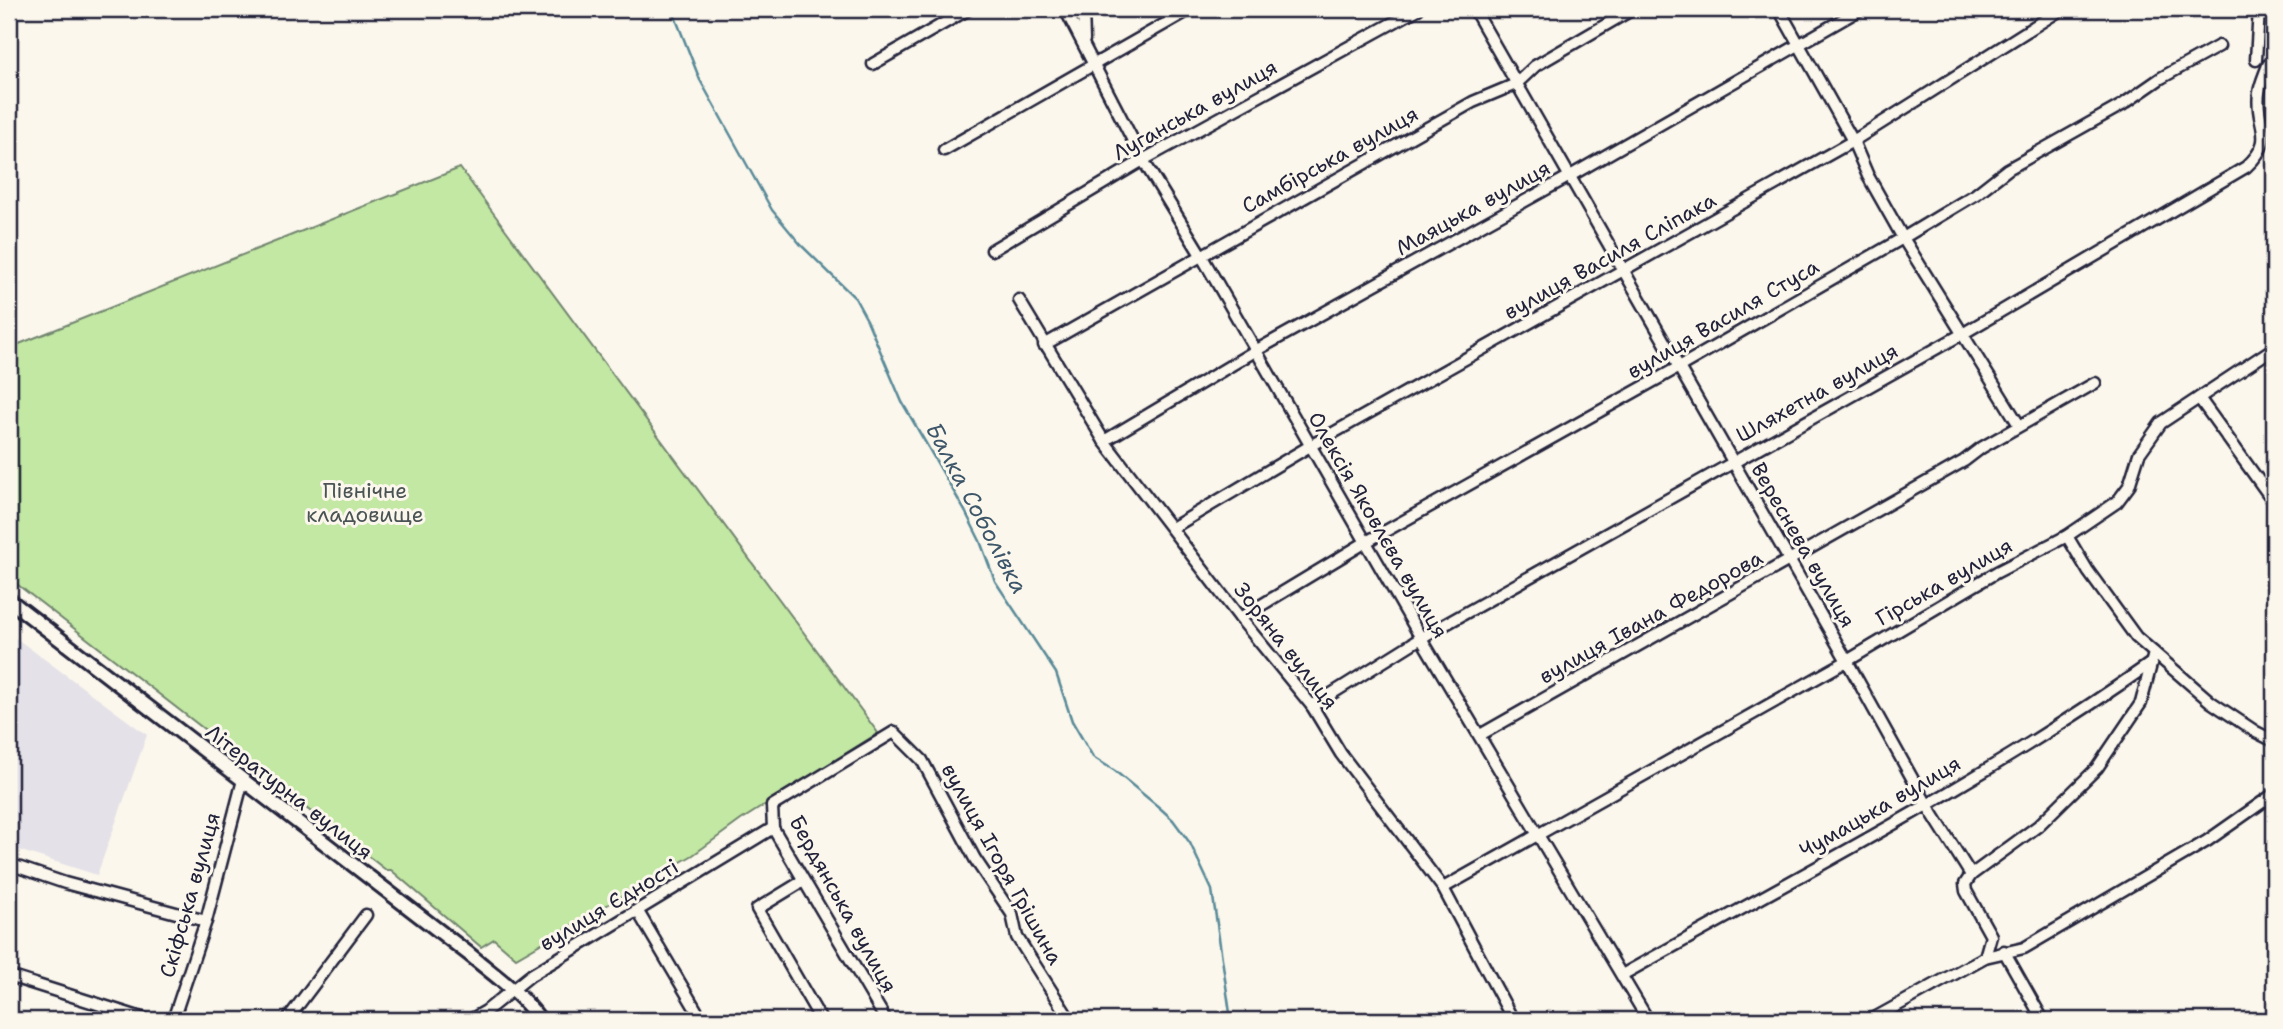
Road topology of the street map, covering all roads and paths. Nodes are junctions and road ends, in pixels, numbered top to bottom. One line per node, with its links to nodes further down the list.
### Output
1 (969, 9): 16 (street)
2 (1065, 9): 12 (street, Олексія Яковлєва вулиця)
3 (1083, 9): 12 (street)
4 (1191, 9): 17 (street)
5 (1418, 9): 22 (street, Луганська вулиця)
6 (1474, 9): 19 (street, Вереснева вулиця)
7 (1633, 9): 19 (street, Самбірська вулиця)
8 (1779, 9): 13 (street)
9 (1861, 9): 13 (street, Маяцька вулиця)
10 (2062, 9): 20 (street, вулиця Василя Сліпака)
11 (2259, 9): 15 (street)
12 (1084, 44): 17 (street, Олексія Яковлєва вулиця)
13 (1801, 45): 20 (street); 23 (street, Маяцька вулиця)
14 (2219, 46): 24 (street, вулиця Василя Стуса)
15 (2256, 60)
16 (873, 64)
17 (1095, 64): 21 (street); 22 (street, Олексія Яковлєва вулиця)
18 (2268, 65): 29 (street, Шляхетна вулиця)
19 (1516, 84): 23 (street, Вереснева вулиця); 26 (street, Самбірська вулиця)
20 (1853, 141): 24 (street); 27 (street, вулиця Василя Сліпака)
21 (944, 150)
22 (1143, 160): 25 (street, Луганська вулиця); 26 (street, Олексія Яковлєва вулиця)
23 (1570, 176): 27 (street, Вереснева вулиця); 32 (street, Маяцька вулиця)
24 (1903, 238): 29 (street); 33 (street, вулиця Василя Стуса)
25 (992, 250)
26 (1201, 255): 30 (street, Самбірська вулиця); 32 (street, Олексія Яковлєва вулиця)
27 (1624, 271): 33 (street, Вереснева вулиця); 38 (street, вулиця Василя Сліпака)
28 (1019, 300): 30 (street, Зоряна вулиця)
29 (1964, 333): 36 (street); 39 (street, Шляхетна вулиця)
30 (1044, 345): 37 (street, Зоряна вулиця)
31 (2274, 348): 35 (street, Гірська вулиця)
32 (1255, 351): 37 (street, Маяцька вулиця); 38 (street, Олексія Яковлєва вулиця)
33 (1679, 367): 39 (street, Вереснева вулиця); 43 (street, вулиця Василя Стуса)
34 (2095, 383): 36 (street, вулиця Івана Федорова)
35 (2199, 398): 40 (street); 42 (street, Гірська вулиця)
36 (2019, 425): 44 (street, вулиця Івана Федорова)
37 (1104, 441): 41 (street, Зоряна вулиця)
38 (1310, 446): 41 (street, вулиця Василя Сліпака); 43 (street, Олексія Яковлєва вулиця)
39 (1734, 462): 44 (street, Вереснева вулиця); 47 (street, Шляхетна вулиця)
40 (2274, 502)
41 (1172, 528): 46 (street, Зоряна вулиця)
42 (2067, 536): 48 (street); 49 (street, Гірська вулиця)
43 (1366, 542): 46 (street, вулиця Василя Стуса); 47 (street, Олексія Яковлєва вулиця)
44 (1790, 561): 49 (street, Вереснева вулиця); 52 (street, вулиця Івана Федорова)
45 (9, 600): 54 (street, Літературна вулиця)
46 (1240, 618): 51 (street, Зоряна вулиця)
47 (1421, 638): 51 (street, Шляхетна вулиця); 52 (street, Олексія Яковлєва вулиця)
48 (2154, 653): 50 (street); 53 (street)
49 (1847, 661): 56 (street, Вереснева вулиця); 59 (street, Гірська вулиця)
50 (2151, 663): 56 (street, Чумацька вулиця); 61 (street)
51 (1311, 706): 63 (street, Зоряна вулиця)
52 (1480, 736): 59 (street, Олексія Яковлєва вулиця)
53 (2274, 741)
54 (243, 780): 66 (street, Скіфська вулиця); 71 (street, Літературна вулиця)
55 (2274, 794): 67 (street)
56 (1927, 805): 61 (street, Вереснева вулиця); 69 (street, Чумацька вулиця)
57 (772, 806): 58 (street, Бердянська вулиця); 80 (street, вулиця Ігоря Грішина)
58 (773, 828): 62 (street, Бердянська вулиця); 64 (street, вулиця Єдності)
59 (1538, 835): 63 (street, Гірська вулиця); 69 (street, Олексія Яковлєва вулиця)
60 (9, 864): 66 (street)
61 (1971, 875): 68 (street, Вереснева вулиця)
62 (803, 881): 78 (street); 79 (street, Бердянська вулиця)
63 (1443, 888): 81 (street, Зоряна вулиця)
64 (637, 910): 71 (street, вулиця Єдності); 77 (street)
65 (366, 915): 74 (street)
66 (206, 921): 73 (street, Скіфська вулиця)
67 (2004, 951): 68 (street); 84 (street)
68 (1985, 957): 83 (street)
69 (1622, 975): 82 (street, Олексія Яковлєва вулиця)
70 (9, 976): 72 (street)
71 (514, 990): 75 (street, вулиця Єдності); 76 (street, Літературна вулиця)
72 (148, 1020)
73 (173, 1020)
74 (287, 1020)
75 (470, 1020)
76 (540, 1020)
77 (702, 1020)
78 (821, 1020)
79 (886, 1020)
80 (1070, 1020)
81 (1513, 1020)
82 (1648, 1020)
83 (1871, 1020)
84 (2043, 1020)

